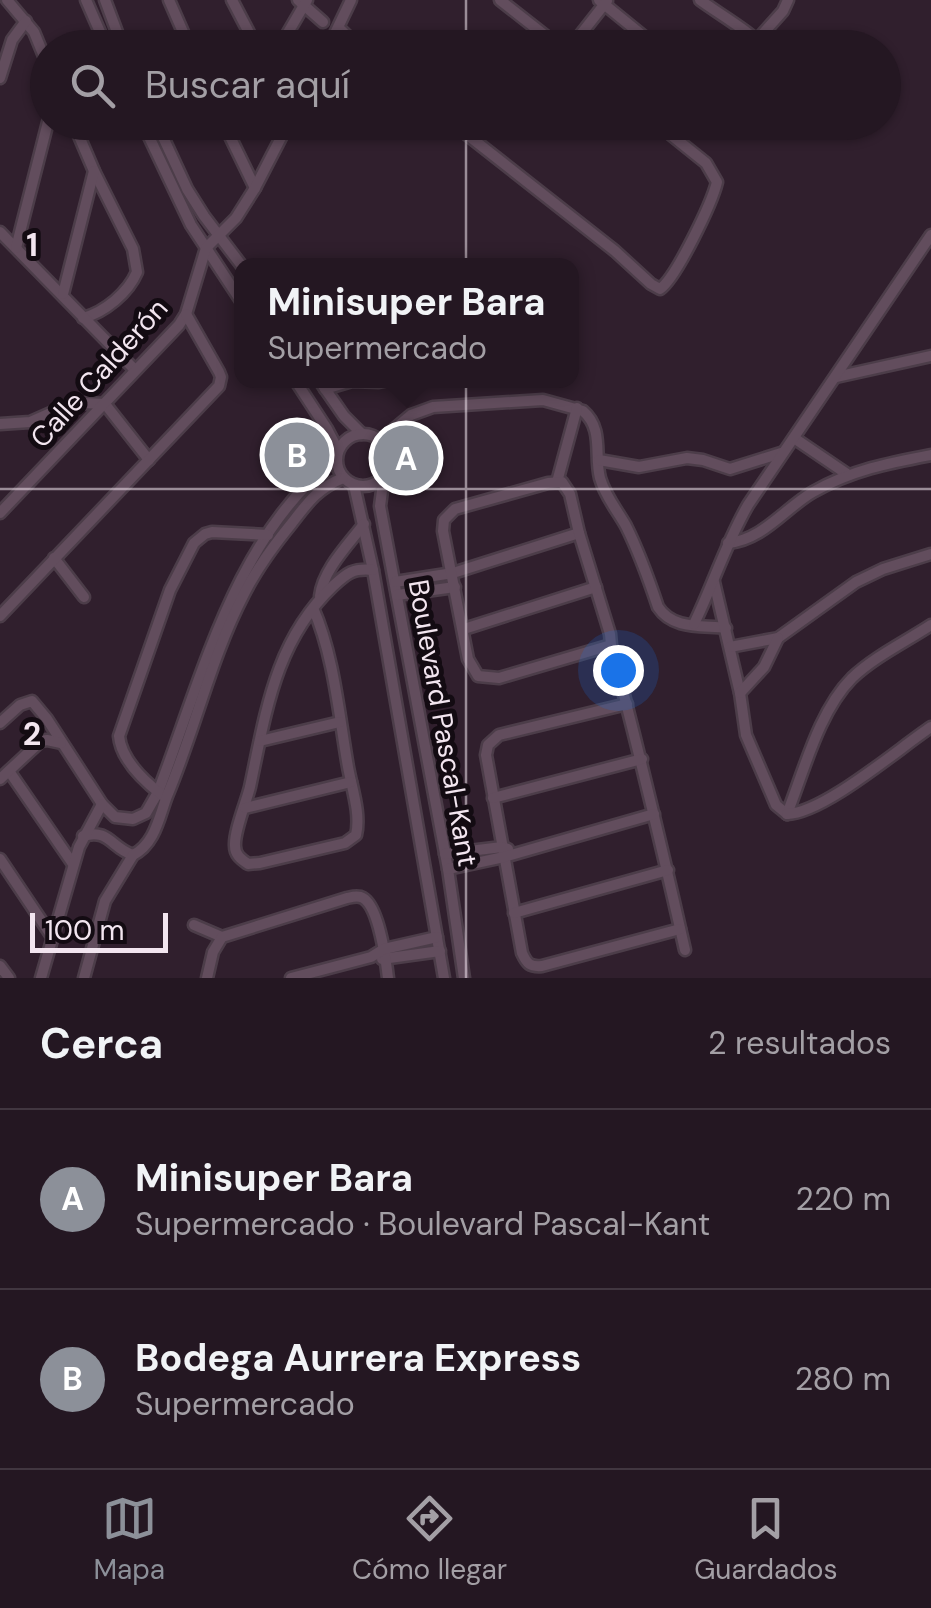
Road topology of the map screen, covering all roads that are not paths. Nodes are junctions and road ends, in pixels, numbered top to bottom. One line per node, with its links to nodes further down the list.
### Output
1 (6, 0): 12 (street)
2 (107, 0): 11 (street); 17 (street)
3 (169, 0): 18 (street)
4 (232, 0): 19 (street)
5 (351, 0): 14 (street)
6 (500, 0): 21 (street)
7 (700, 0): 24 (street)
8 (303, 2): 13 (street); 20 (street)
9 (604, 2): 22 (street); 23 (street)
10 (788, 2): 25 (street)
11 (88, 3): 16 (street)
12 (26, 21): 15 (street); 26 (street)
13 (323, 22)
14 (338, 28)
15 (31, 30)
16 (97, 30)
17 (117, 30)
18 (182, 30)
19 (248, 30)
20 (288, 30)
21 (538, 30)
22 (583, 30)
23 (637, 30)
24 (742, 30)
25 (770, 30)
26 (0, 78)
27 (43, 140): 40 (street)
28 (81, 140): 35 (street)
29 (151, 140): 41 (street)
30 (164, 140): 39 (street)
31 (231, 140): 36 (street)
32 (280, 140): 36 (street)
33 (473, 140): 34 (street)
34 (678, 140)
35 (94, 171): 46 (street); 48 (street)
36 (255, 188): 39 (street)
37 (0, 232): 40 (street)
38 (931, 234): 43 (street)
39 (220, 235): 41 (street); 44 (street)
40 (16, 248): 46 (street)
41 (206, 248): 45 (street); 47 (street, Calle Calderón)
42 (931, 255): 43 (street)
43 (916, 256): 51 (street)
44 (236, 258)
45 (234, 290)
46 (63, 294): 48 (street)
47 (186, 314): 50 (street, Calle Calderón); 63 (street)
48 (84, 318): 50 (street)
49 (931, 356): 51 (street)
50 (136, 370): 54 (street, Calle Calderón)
51 (835, 378): 58 (street)
52 (300, 388): 61 (street)
53 (324, 388): 57 (street)
54 (105, 404): 56 (street); 63 (street); 70 (street, Calle Calderón)
55 (577, 408): 59 (street); 64 (street); 68 (street)
56 (0, 424)
57 (362, 434): 59 (street); 61 (street)
58 (794, 438): 60 (street); 65 (street)
59 (380, 440): 66 (street)
60 (782, 453): 64 (street); 74 (street)
61 (337, 455): 67 (street); 73 (street)
62 (931, 455): 65 (street)
63 (149, 460): 76 (street)
64 (599, 460): 87 (street)
65 (848, 474): 74 (street)
66 (384, 476): 69 (street); 79 (street, Boulevard Pascal-Kant)
67 (343, 478): 69 (street); 106 (street)
68 (557, 482): 72 (street); 78 (street)
69 (354, 485): 71 (street, Boulevard Pascal-Kant)
70 (0, 514)
71 (364, 524): 77 (street, Boulevard Pascal-Kant); 85 (street)
72 (580, 532): 78 (street); 82 (street)
73 (268, 535): 106 (street); 106 (street)
74 (728, 543): 80 (street)
75 (931, 554): 91 (street)
76 (54, 558): 83 (street); 86 (street)
77 (373, 570): 85 (street); 95 (street, Boulevard Pascal-Kant)
78 (453, 573): 79 (street); 81 (street)
79 (395, 582): 84 (street, Boulevard Pascal-Kant)
80 (714, 582): 87 (street); 89 (street)
81 (455, 587): 84 (street); 90 (street)
82 (596, 587): 90 (street); 92 (street)
83 (84, 596)
84 (397, 596): 94 (street, Boulevard Pascal-Kant)
85 (316, 603): 99 (street); 101 (street)
86 (0, 616)
87 (694, 624): 89 (street)
88 (931, 625): 111 (street)
89 (726, 628): 93 (street)
90 (464, 629): 92 (street)
91 (778, 638): 93 (street); 96 (street)
92 (611, 645): 97 (street)
93 (730, 647): 96 (street)
94 (406, 650): 95 (street); 115 (street, Boulevard Pascal-Kant)
95 (388, 653): 123 (street, Boulevard Pascal-Kant)
96 (740, 693): 111 (street)
97 (627, 704): 103 (street); 107 (street)
98 (1, 720): 102 (street)
99 (340, 722): 101 (street); 105 (street)
100 (931, 727): 111 (street)
101 (260, 741): 109 (street)
102 (61, 743): 104 (street); 108 (street)
103 (642, 759): 107 (street); 110 (street)
104 (4, 775): 117 (street)
105 (350, 782): 109 (street); 109 (street)
106 (162, 795): 108 (street); 114 (street)
107 (493, 798): 113 (street)
108 (102, 804): 112 (street)
109 (245, 808)
110 (654, 814): 113 (street); 119 (street)
111 (787, 814)
112 (83, 836): 114 (street); 117 (street)
113 (503, 852): 115 (street); 118 (street); 120 (street)
114 (133, 854): 132 (street)
115 (444, 854): 118 (street, Boulevard Pascal-Kant)
116 (0, 858): 124 (street)
117 (73, 864): 124 (street)
118 (448, 869): 137 (street, Boulevard Pascal-Kant)
119 (668, 870): 120 (street); 122 (street)
120 (514, 912): 122 (street)
121 (194, 924): 125 (street)
122 (680, 929): 126 (street)
123 (437, 937): 127 (street, Boulevard Pascal-Kant); 128 (street)
124 (53, 938): 131 (street)
125 (222, 938): 128 (street); 133 (street)
126 (685, 950)
127 (440, 951): 128 (street); 136 (street, Boulevard Pascal-Kant)
128 (385, 954): 134 (street); 135 (street)
129 (0, 966): 130 (street)
130 (8, 978)
131 (41, 978)
132 (84, 978)
133 (207, 978)
134 (291, 978)
135 (388, 978)
136 (444, 978)
137 (464, 978)

